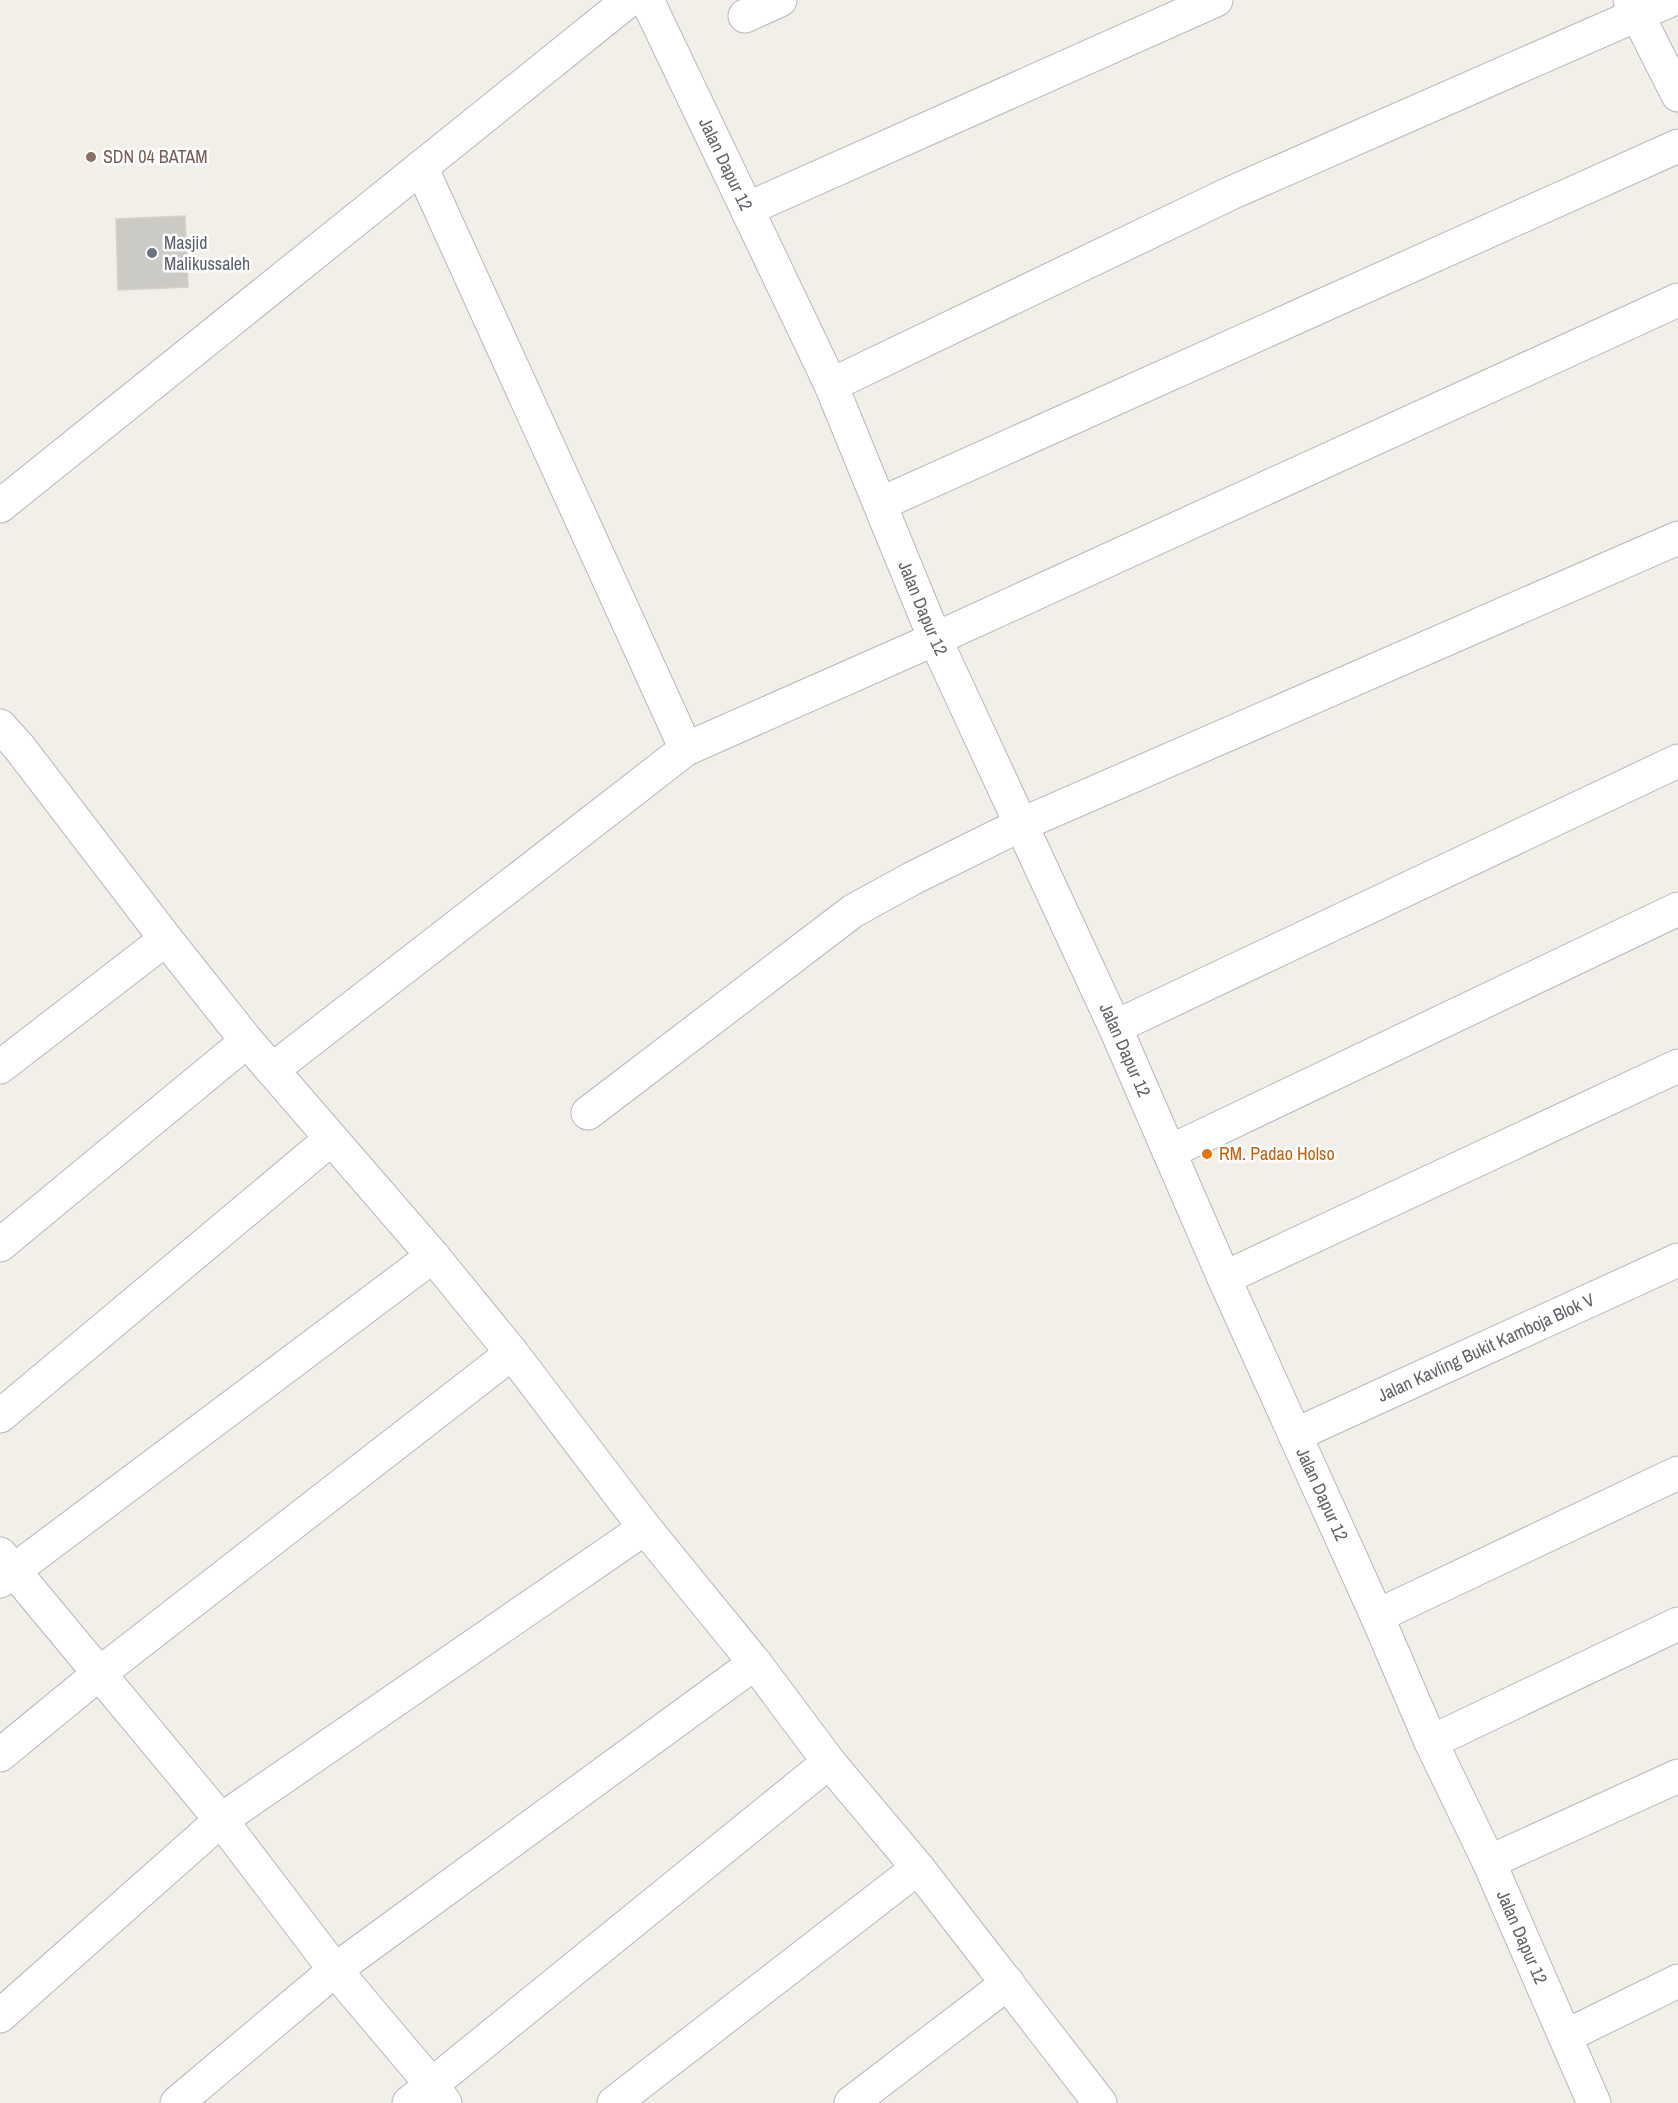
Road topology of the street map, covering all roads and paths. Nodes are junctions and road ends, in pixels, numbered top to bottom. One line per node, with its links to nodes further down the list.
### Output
1 (629, 0): 10 (street)
2 (647, 0): 11 (street, Jalan Dapur 12)
3 (780, 0): 7 (street)
4 (1216, 0): 11 (street)
5 (1671, 0): 6 (street)
6 (1633, 7): 8 (street); 13 (street)
7 (745, 16)
8 (1678, 95)
9 (1678, 146): 14 (street)
10 (421, 167): 15 (street); 19 (street)
11 (747, 209): 13 (street, Jalan Dapur 12)
12 (1678, 300): 17 (street)
13 (831, 385): 14 (street, Jalan Dapur 12)
14 (880, 504): 17 (street, Jalan Dapur 12)
15 (0, 506)
16 (1678, 538): 21 (street)
17 (935, 639): 19 (street); 21 (street, Jalan Dapur 12)
18 (6, 745): 23 (street)
19 (686, 749): 28 (street)
20 (1678, 761): 24 (street)
21 (1020, 825): 24 (street, Jalan Dapur 12); 29 (street)
22 (1678, 909): 31 (street)
23 (166, 939): 25 (street); 26 (street)
24 (1115, 1027): 31 (street, Jalan Dapur 12)
25 (247, 1041): 28 (street); 32 (street)
26 (0, 1066)
27 (1678, 1066): 35 (street)
28 (272, 1070): 30 (street)
29 (588, 1113)
30 (331, 1139): 33 (street); 37 (street)
31 (1169, 1152): 35 (street, Jalan Dapur 12)
32 (0, 1245)
33 (433, 1256): 36 (street); 41 (street)
34 (1678, 1260): 38 (street, Jalan Kavling Bukit Kamboja Blok V)
35 (1224, 1278): 38 (street, Jalan Dapur 12)
36 (512, 1353): 40 (street); 45 (street)
37 (0, 1416)
38 (1295, 1435): 42 (street, Jalan Dapur 12)
39 (1678, 1473): 42 (street)
40 (645, 1528): 44 (street); 50 (street)
41 (4, 1568): 45 (street)
42 (1377, 1616): 46 (street, Jalan Dapur 12)
43 (1678, 1624): 46 (street)
44 (755, 1663): 48 (street); 53 (street)
45 (100, 1673): 47 (street); 50 (street)
46 (1431, 1742): 51 (street, Jalan Dapur 12)
47 (0, 1755)
48 (829, 1762): 52 (street); 58 (street)
49 (1678, 1776): 51 (street)
50 (221, 1820): 53 (street); 56 (street)
51 (1489, 1862): 57 (street, Jalan Dapur 12)
52 (918, 1868): 55 (street); 61 (street)
53 (335, 1970): 58 (street); 60 (street)
54 (1678, 1981): 57 (street)
55 (1008, 1983): 59 (street); 62 (street)
56 (0, 2016)
57 (1566, 2036): 63 (street, Jalan Dapur 12)
58 (428, 2097)
59 (1083, 2097)
60 (177, 2103)
61 (614, 2103)
62 (851, 2103)
63 (1594, 2103)

